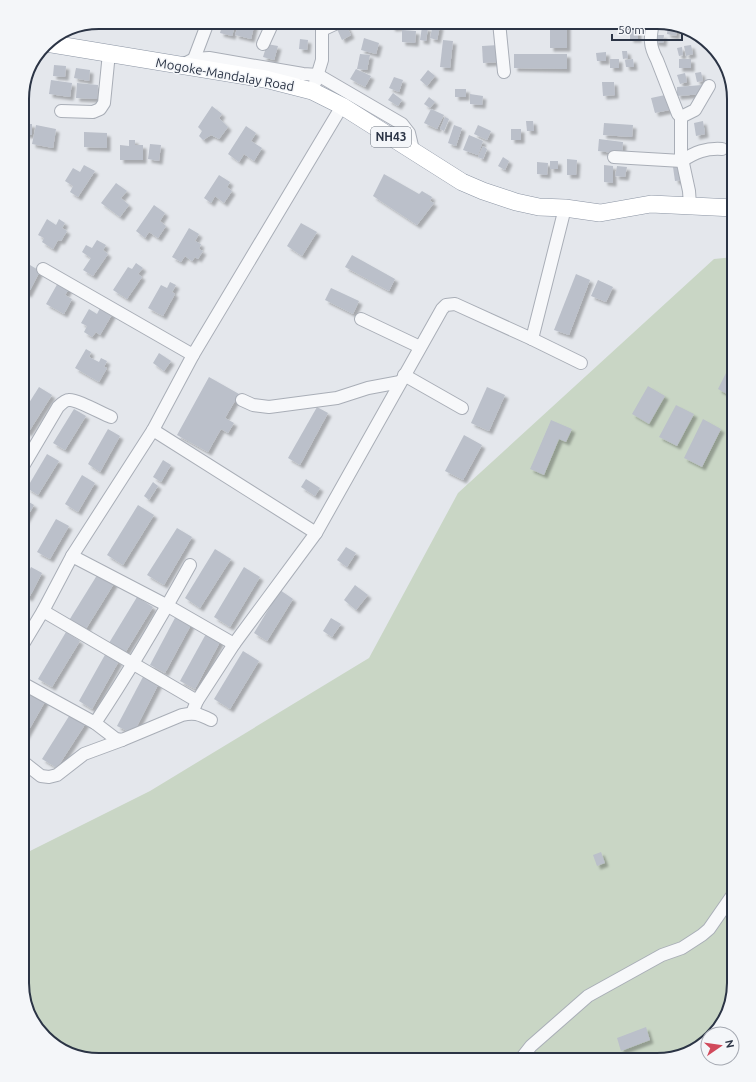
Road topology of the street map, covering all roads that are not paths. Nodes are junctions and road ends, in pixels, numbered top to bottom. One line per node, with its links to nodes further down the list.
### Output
1 (204, 29): 9 (street)
2 (270, 29): 7 (street)
3 (320, 29): 11 (street)
4 (500, 29): 10 (street)
5 (652, 29): 16 (street)
6 (55, 44): 8 (highway, Mogoke-Mandalay Road / NH43)
7 (263, 44)
8 (109, 53): 9 (highway, Mogoke-Mandalay Road / NH43); 15 (street)
9 (188, 62): 11 (street); 13 (highway, Mogoke-Mandalay Road / NH43)
10 (504, 72)
11 (318, 75): 13 (street); 18 (street)
12 (709, 86): 16 (street)
13 (312, 91): 14 (highway, Mogoke-Mandalay Road / NH43)
14 (342, 106): 18 (highway, Mogoke-Mandalay Road / NH43); 28 (street)
15 (61, 110)
16 (681, 117): 20 (street)
17 (722, 148): 20 (street)
18 (413, 150): 22 (highway, Mogoke-Mandalay Road / NH43)
19 (614, 157): 20 (street)
20 (682, 161): 21 (street)
21 (690, 205): 22 (highway, Mogoke-Mandalay Road / NH43); 23 (highway, Mogoke-Mandalay Road / NH43)
22 (565, 208): 26 (street)
23 (727, 208)
24 (43, 269): 28 (street)
25 (361, 319): 27 (street)
26 (532, 339): 27 (street); 29 (street)
27 (420, 347): 30 (street)
28 (193, 355): 34 (street)
29 (581, 363)
30 (402, 379): 31 (street); 32 (street); 36 (street)
31 (242, 400)
32 (462, 408)
33 (111, 417): 35 (street)
34 (153, 430): 36 (street); 37 (street)
35 (29, 456)
36 (316, 533): 42 (street)
37 (72, 556): 39 (street); 40 (street)
38 (190, 565): 39 (street)
39 (168, 606): 42 (street); 43 (street)
40 (43, 610): 41 (street); 43 (street)
41 (29, 634)
42 (234, 644): 45 (street)
43 (133, 664): 45 (street); 48 (street)
44 (29, 687): 48 (street)
45 (197, 701): 46 (street)
46 (192, 713): 47 (street); 49 (street)
47 (211, 720)
48 (95, 723): 49 (street)
49 (122, 740): 50 (street)
50 (29, 767)
51 (727, 903): 52 (street)
52 (526, 1053)

